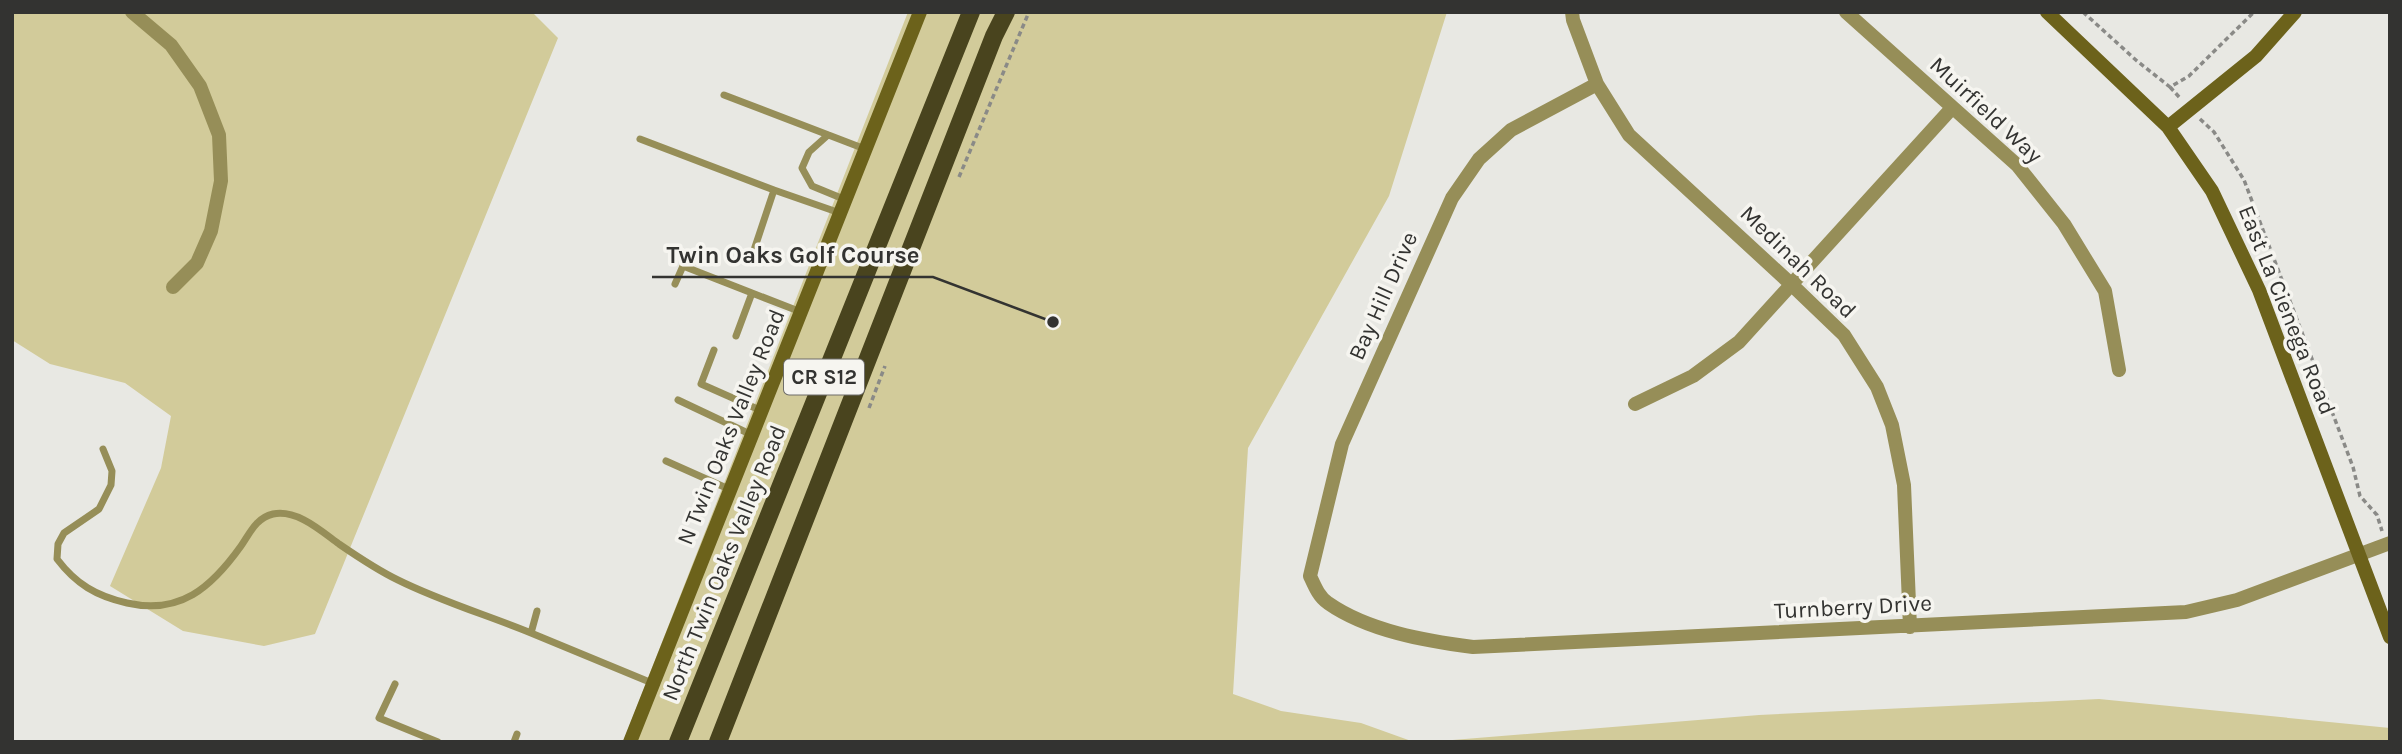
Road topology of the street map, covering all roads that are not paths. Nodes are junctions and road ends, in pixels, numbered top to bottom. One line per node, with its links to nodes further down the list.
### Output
1 (132, 12): 21 (street)
2 (920, 12): 15 (street, N Twin Oaks Valley Road)
3 (971, 12): 45 (main road, North Twin Oaks Valley Road / CR S12)
4 (1006, 12): 46 (main road, CR S12)
5 (1572, 12): 9 (street, Medinah Road)
6 (1846, 12): 11 (street, Muirfield Way)
7 (2046, 12): 12 (street, East La Cienega Road)
8 (2295, 12): 12 (street)
9 (1597, 85): 20 (street, Medinah Road); 36 (street, Bay Hill Drive)
10 (724, 94): 13 (lane)
11 (1952, 108): 20 (street); 26 (street, Muirfield Way)
12 (2168, 127): 35 (street, East La Cienega Road)
13 (828, 135): 15 (lane); 17 (lane)
14 (640, 139): 16 (lane)
15 (866, 149): 17 (street, N Twin Oaks Valley Road)
16 (774, 190): 17 (lane); 18 (lane)
17 (844, 206): 23 (street, N Twin Oaks Valley Road)
18 (751, 259)
19 (675, 285): 22 (lane)
20 (1792, 285): 28 (street); 38 (street, Medinah Road)
21 (173, 287)
22 (752, 293): 23 (lane); 24 (lane)
23 (802, 312): 29 (street, N Twin Oaks Valley Road)
24 (736, 336)
25 (714, 350): 29 (lane)
26 (2119, 370)
27 (678, 400): 30 (lane)
28 (1635, 404)
29 (762, 411): 30 (street, N Twin Oaks Valley Road)
30 (753, 436): 33 (street, N Twin Oaks Valley Road)
31 (103, 449): 39 (lane)
32 (666, 461): 33 (lane)
33 (731, 491): 41 (street, N Twin Oaks Valley Road)
34 (2388, 544): 35 (street, Turnberry Drive)
35 (2359, 555): 38 (street, Turnberry Drive); 40 (street, East La Cienega Road)
36 (1318, 593): 38 (street, Turnberry Drive)
37 (537, 611): 39 (lane)
38 (1910, 627)
39 (531, 633): 41 (lane)
40 (2390, 637)
41 (652, 683): 44 (street, N Twin Oaks Valley Road)
42 (395, 684): 43 (lane)
43 (438, 742)
44 (630, 742)
45 (678, 742)
46 (718, 742)

